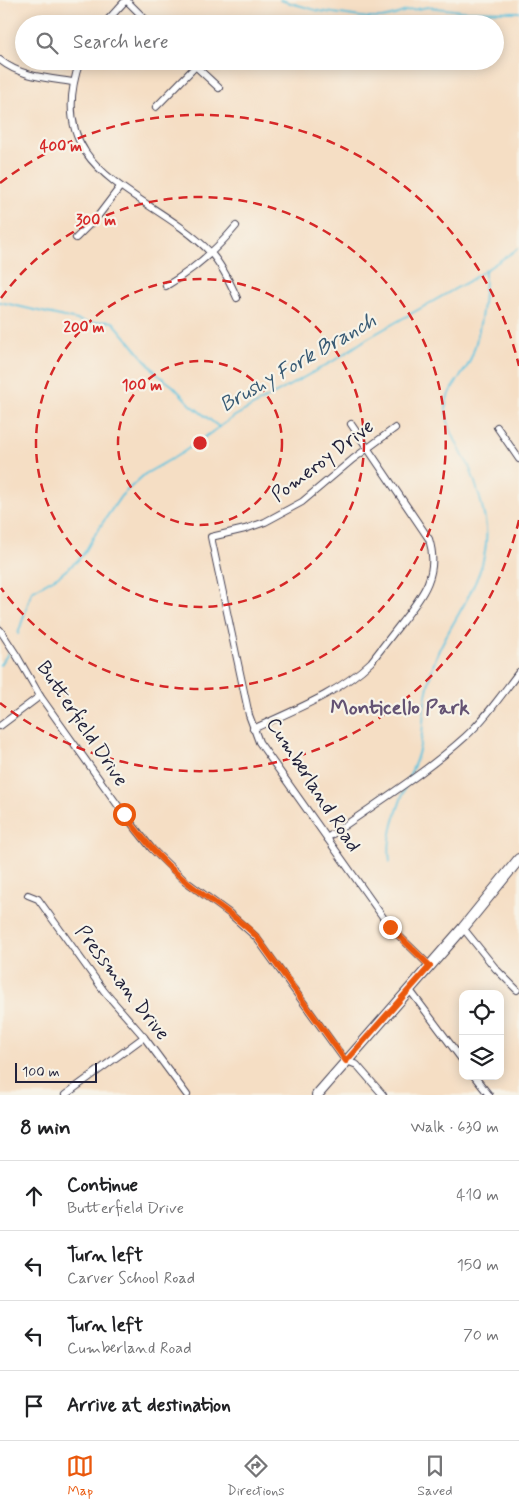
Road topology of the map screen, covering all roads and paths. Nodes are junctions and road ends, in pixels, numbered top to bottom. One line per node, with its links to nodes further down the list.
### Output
1 (126, 0): 2 (street); 3 (street)
2 (112, 15)
3 (141, 15)
4 (0, 60): 5 (street)
5 (15, 69)
6 (17, 70): 10 (street)
7 (77, 70): 10 (street)
8 (188, 70): 12 (street)
9 (200, 70): 11 (street)
10 (73, 82): 13 (street)
11 (219, 88)
12 (156, 107)
13 (120, 187): 15 (street); 16 (street)
14 (236, 226): 16 (street)
15 (76, 238)
16 (212, 253): 17 (street); 18 (street)
17 (166, 286)
18 (237, 298)
19 (351, 424): 22 (street)
20 (497, 427): 23 (street)
21 (396, 428): 22 (street, Pomeroy Drive)
22 (368, 448): 24 (street, Pomeroy Drive); 29 (street)
23 (519, 459)
24 (211, 537): 29 (street, Cumberland Road)
25 (0, 630): 27 (street, Butterfield Drive)
26 (519, 672): 30 (street)
27 (40, 696): 28 (street); 39 (street, Butterfield Drive)
28 (0, 726)
29 (253, 729): 30 (street, Cumberland Road)
30 (327, 838): 34 (street, Cumberland Road)
31 (519, 859): 33 (main road)
32 (28, 895): 37 (street, Pressman Drive)
33 (463, 928): 34 (main road); 36 (street)
34 (430, 966): 35 (main road)
35 (409, 990): 38 (street); 39 (main road)
36 (517, 990)
37 (144, 1037): 41 (street); 42 (street, Pressman Drive)
38 (459, 1056)
39 (346, 1061): 43 (main road); 44 (street, Butterfield Drive)
40 (477, 1080): 45 (street)
41 (65, 1095)
42 (187, 1095)
43 (317, 1095)
44 (383, 1095)
45 (489, 1095)

